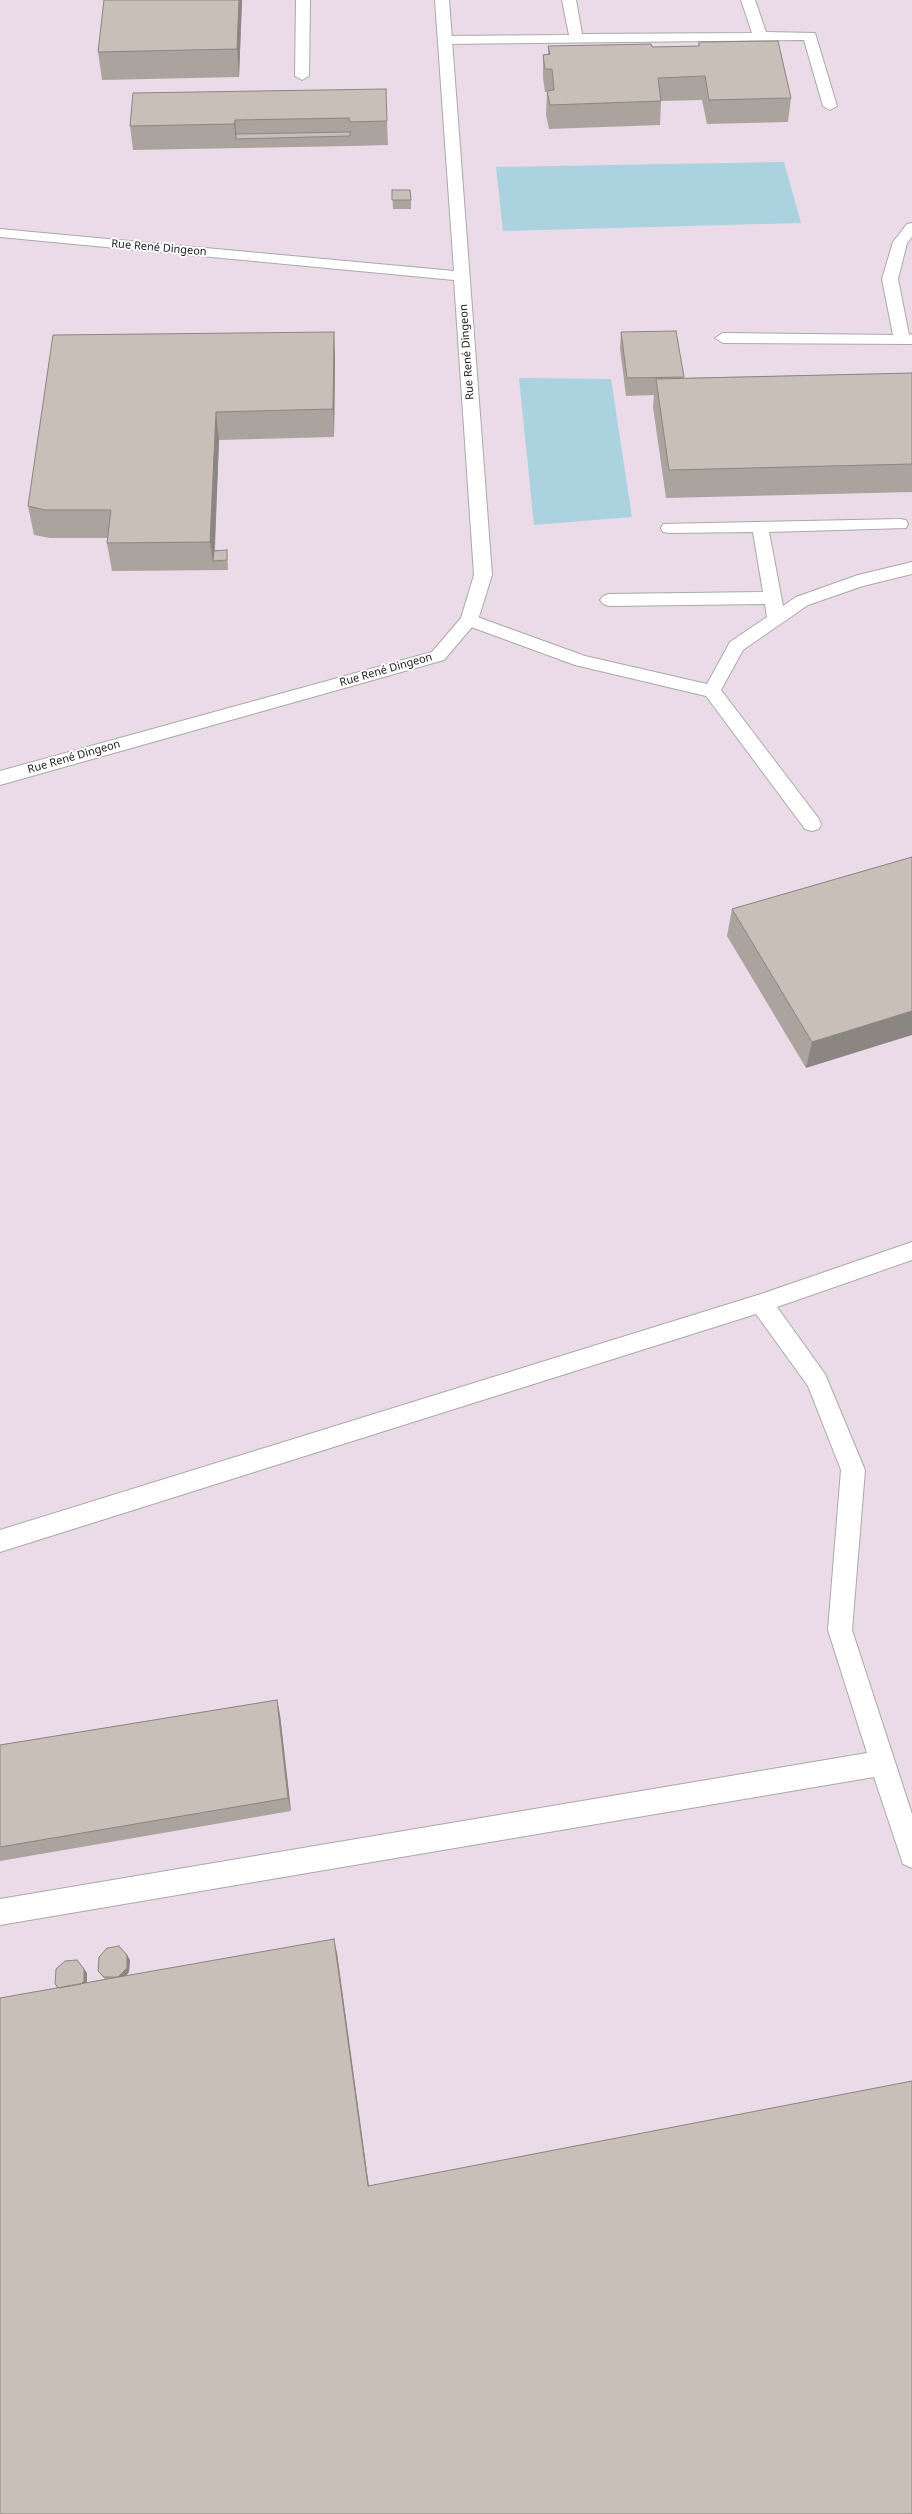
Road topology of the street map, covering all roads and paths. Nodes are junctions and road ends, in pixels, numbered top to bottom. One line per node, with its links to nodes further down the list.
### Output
1 (303, 0): 8 (street)
2 (442, 0): 7 (street, Rue René Dingeon)
3 (568, 0): 6 (street)
4 (748, 0): 5 (street)
5 (760, 36): 6 (street); 9 (street)
6 (576, 39): 7 (street)
7 (445, 40): 12 (street, Rue René Dingeon)
8 (302, 76)
9 (830, 106)
10 (912, 227): 14 (street)
11 (0, 233): 12 (street, Rue René Dingeon)
12 (461, 276): 22 (street, Rue René Dingeon)
13 (723, 338): 14 (street)
14 (907, 340)
15 (900, 524): 16 (street)
16 (760, 527): 17 (street); 19 (street)
17 (669, 528)
18 (912, 568): 21 (street)
19 (772, 598): 20 (street); 21 (street)
20 (610, 600)
21 (776, 618): 23 (street)
22 (469, 620): 23 (street); 24 (street, Rue René Dingeon)
23 (712, 691): 25 (street)
24 (0, 778)
25 (812, 824)
26 (912, 1251): 27 (street)
27 (761, 1303): 28 (street); 29 (street)
28 (0, 1541)
29 (882, 1763): 30 (street); 32 (street)
30 (904, 1804): 31 (street)
31 (912, 1855)
32 (0, 1912)

